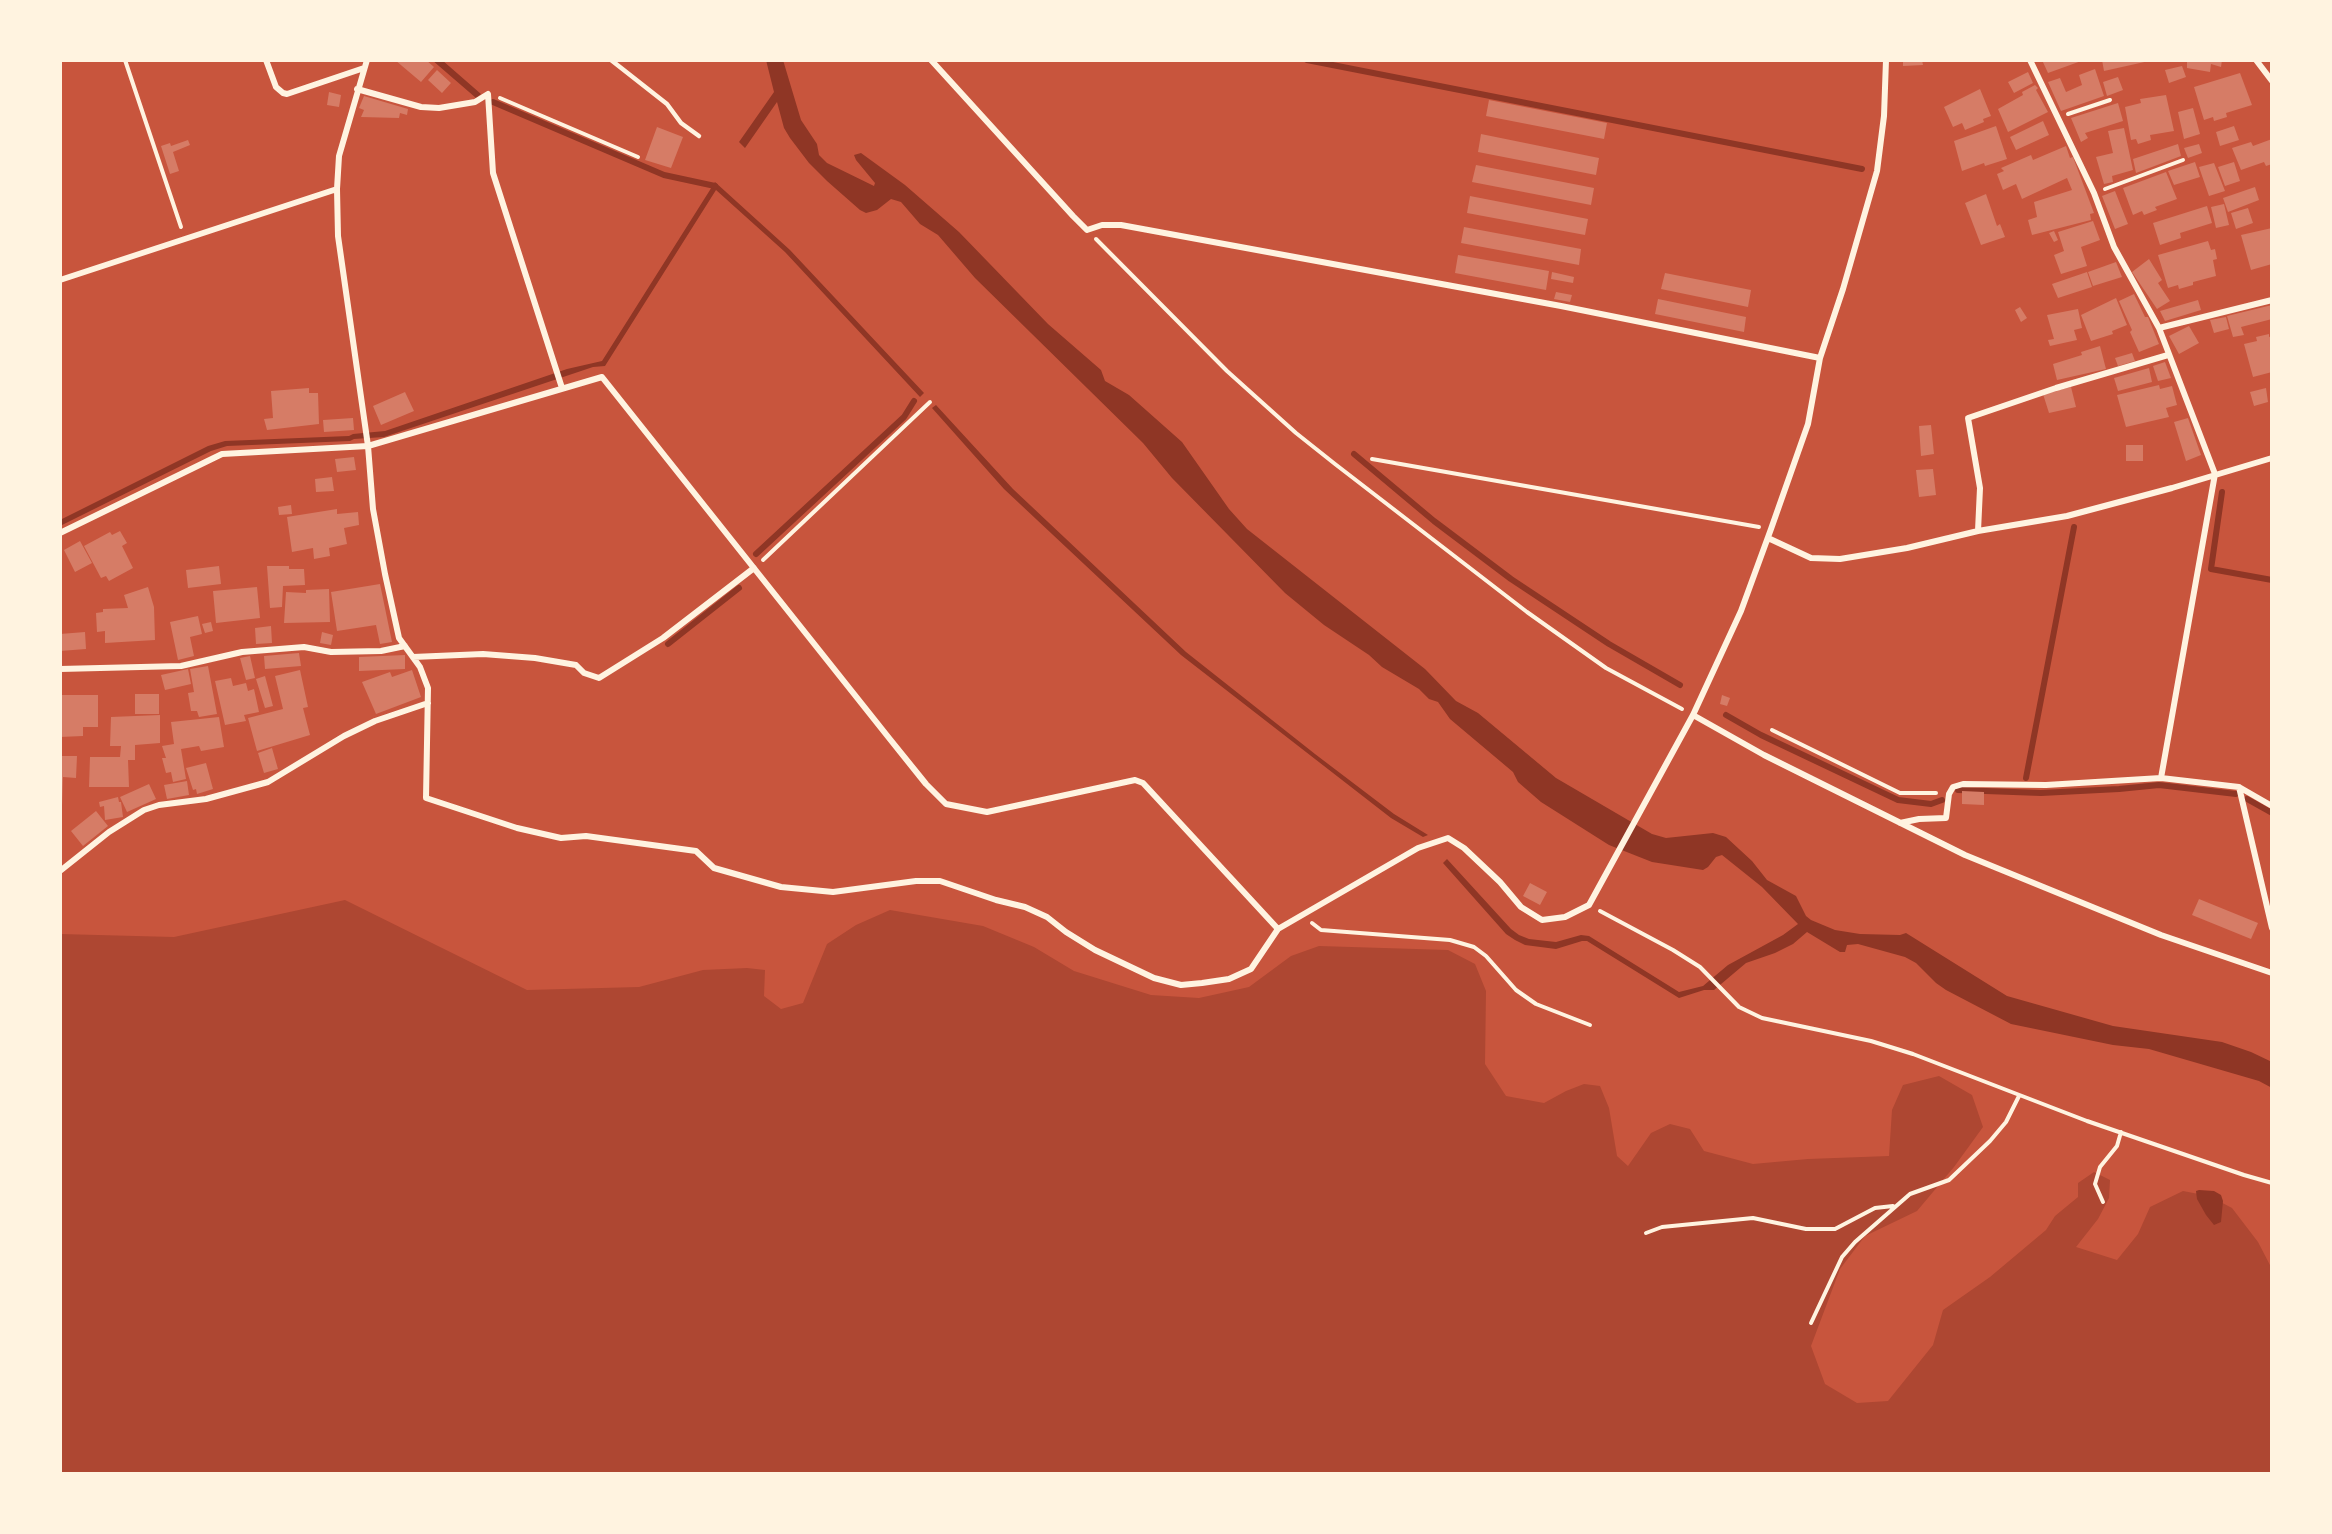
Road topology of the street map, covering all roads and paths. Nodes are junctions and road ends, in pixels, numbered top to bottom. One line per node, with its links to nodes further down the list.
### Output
1 (125, 60): 21 (path)
2 (266, 60): 9 (street)
3 (367, 60): 9 (street)
4 (611, 60): 15 (lane)
5 (932, 60): 20 (street)
6 (1886, 60): 26 (street)
7 (2030, 60): 14 (street)
8 (2256, 60): 10 (street)
9 (364, 68): 11 (street)
10 (2272, 81)
11 (357, 88): 12 (street); 18 (street)
12 (488, 94): 16 (path); 27 (street)
13 (2110, 100): 14 (path)
14 (2058, 117): 19 (street)
15 (699, 136)
16 (638, 157)
17 (2183, 160): 19 (path)
18 (337, 189): 21 (street); 29 (street)
19 (2094, 193): 24 (street)
20 (1087, 230): 26 (street); 42 (path)
21 (185, 237): 22 (street)
22 (60, 280)
23 (2272, 300): 24 (street)
24 (2158, 328): 25 (street)
25 (2168, 355): 32 (street); 34 (street)
26 (1820, 358): 33 (street)
27 (562, 388): 29 (street); 37 (street)
28 (930, 402): 37 (path)
29 (368, 446): 35 (street); 38 (street)
30 (2272, 458): 32 (street)
31 (1372, 459): 33 (path)
32 (2216, 474): 34 (street); 44 (street)
33 (1771, 530): 36 (street)
34 (1978, 531): 36 (street)
35 (60, 533)
36 (1768, 538): 42 (street)
37 (754, 568): 39 (street); 53 (street)
38 (405, 646): 39 (street); 40 (street)
39 (413, 657): 41 (street)
40 (60, 669)
41 (428, 703): 49 (street); 53 (street)
42 (1694, 715): 48 (street); 50 (street)
43 (1772, 730): 45 (path)
44 (2161, 778): 45 (street); 46 (street)
45 (1953, 787): 48 (street)
46 (2239, 787): 47 (street); 52 (street)
47 (2272, 806)
48 (1900, 823): 54 (street)
49 (60, 871)
50 (1588, 905): 51 (street); 56 (path)
51 (1301, 916): 53 (street); 55 (path)
52 (2272, 928)
53 (1278, 929)
54 (2272, 973)
55 (1590, 1025)
56 (2019, 1096): 57 (path); 60 (path)
57 (2121, 1132): 58 (path); 59 (path)
58 (2272, 1183)
59 (2103, 1202)
60 (1894, 1206): 61 (path); 62 (path)
61 (1646, 1233)
62 (1811, 1323)

